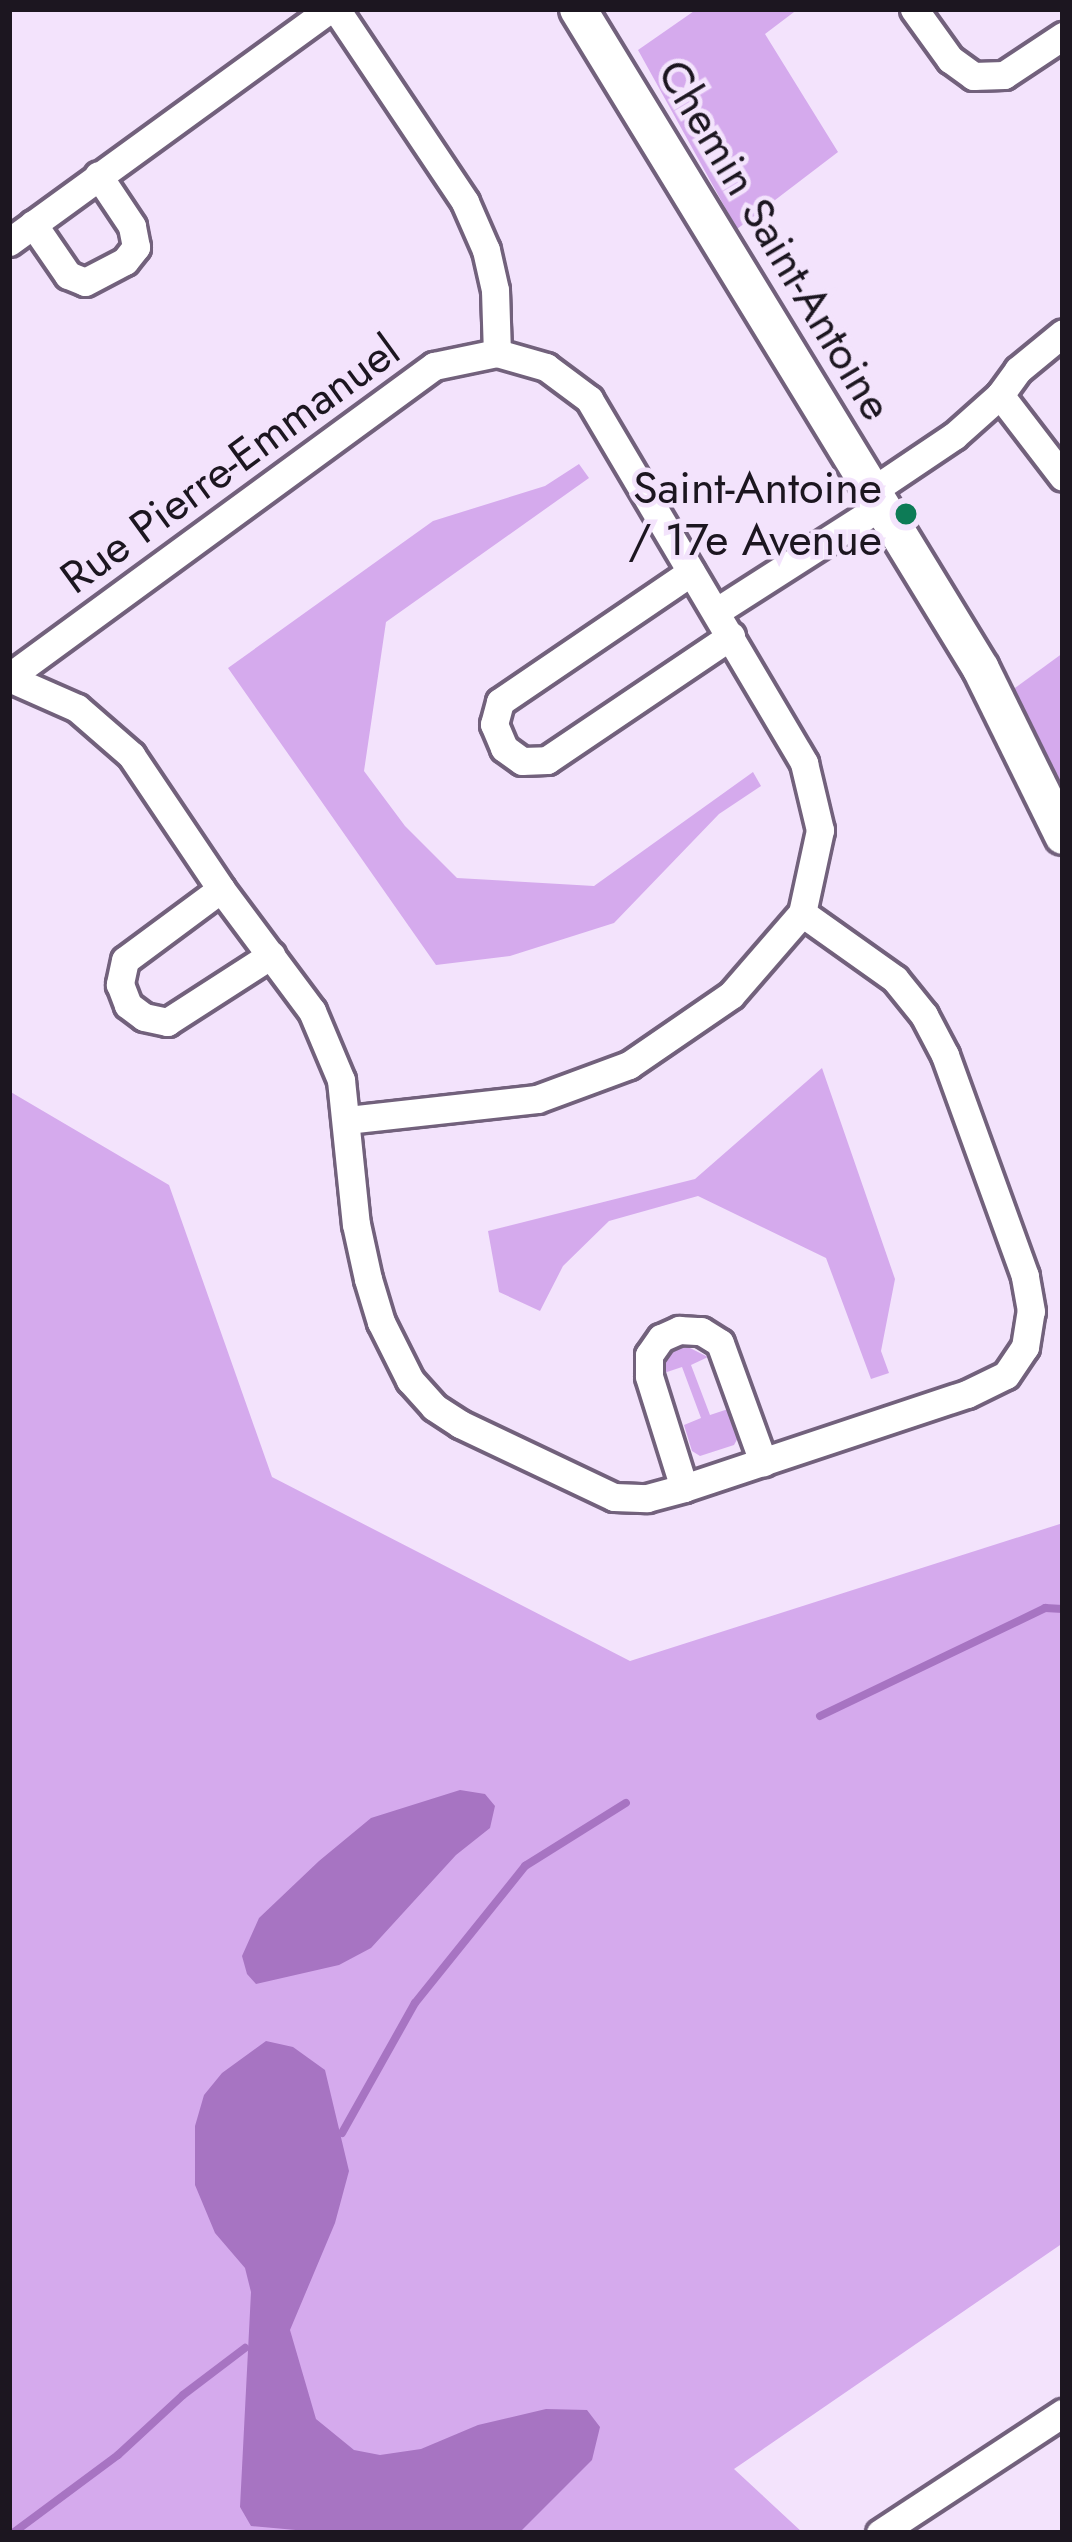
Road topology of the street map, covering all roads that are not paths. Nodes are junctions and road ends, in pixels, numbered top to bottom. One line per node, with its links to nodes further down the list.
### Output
1 (333, 9): 5 (street); 9 (street)
2 (578, 9): 12 (street, Chemin Saint-Antoine)
3 (914, 9): 4 (street)
4 (1063, 36)
5 (98, 176): 6 (street); 6 (street)
6 (33, 224): 7 (street)
7 (9, 242)
8 (1058, 348): 10 (street)
9 (497, 353): 13 (street); 15 (street, Rue Pierre-Emmanuel)
10 (1000, 395): 11 (street); 12 (street)
11 (1063, 476)
12 (877, 498): 14 (street); 16 (street, Chemin Saint-Antoine)
13 (691, 572): 14 (street); 14 (street)
14 (724, 624): 18 (street)
15 (9, 678): 17 (street)
16 (1063, 836)
17 (220, 889): 19 (street); 19 (street)
18 (802, 913): 20 (street); 21 (street)
19 (271, 955): 20 (street)
20 (348, 1120): 22 (street)
21 (763, 1462): 22 (street); 22 (street)
22 (685, 1488)
23 (1063, 2413): 24 (street)
24 (880, 2533)

